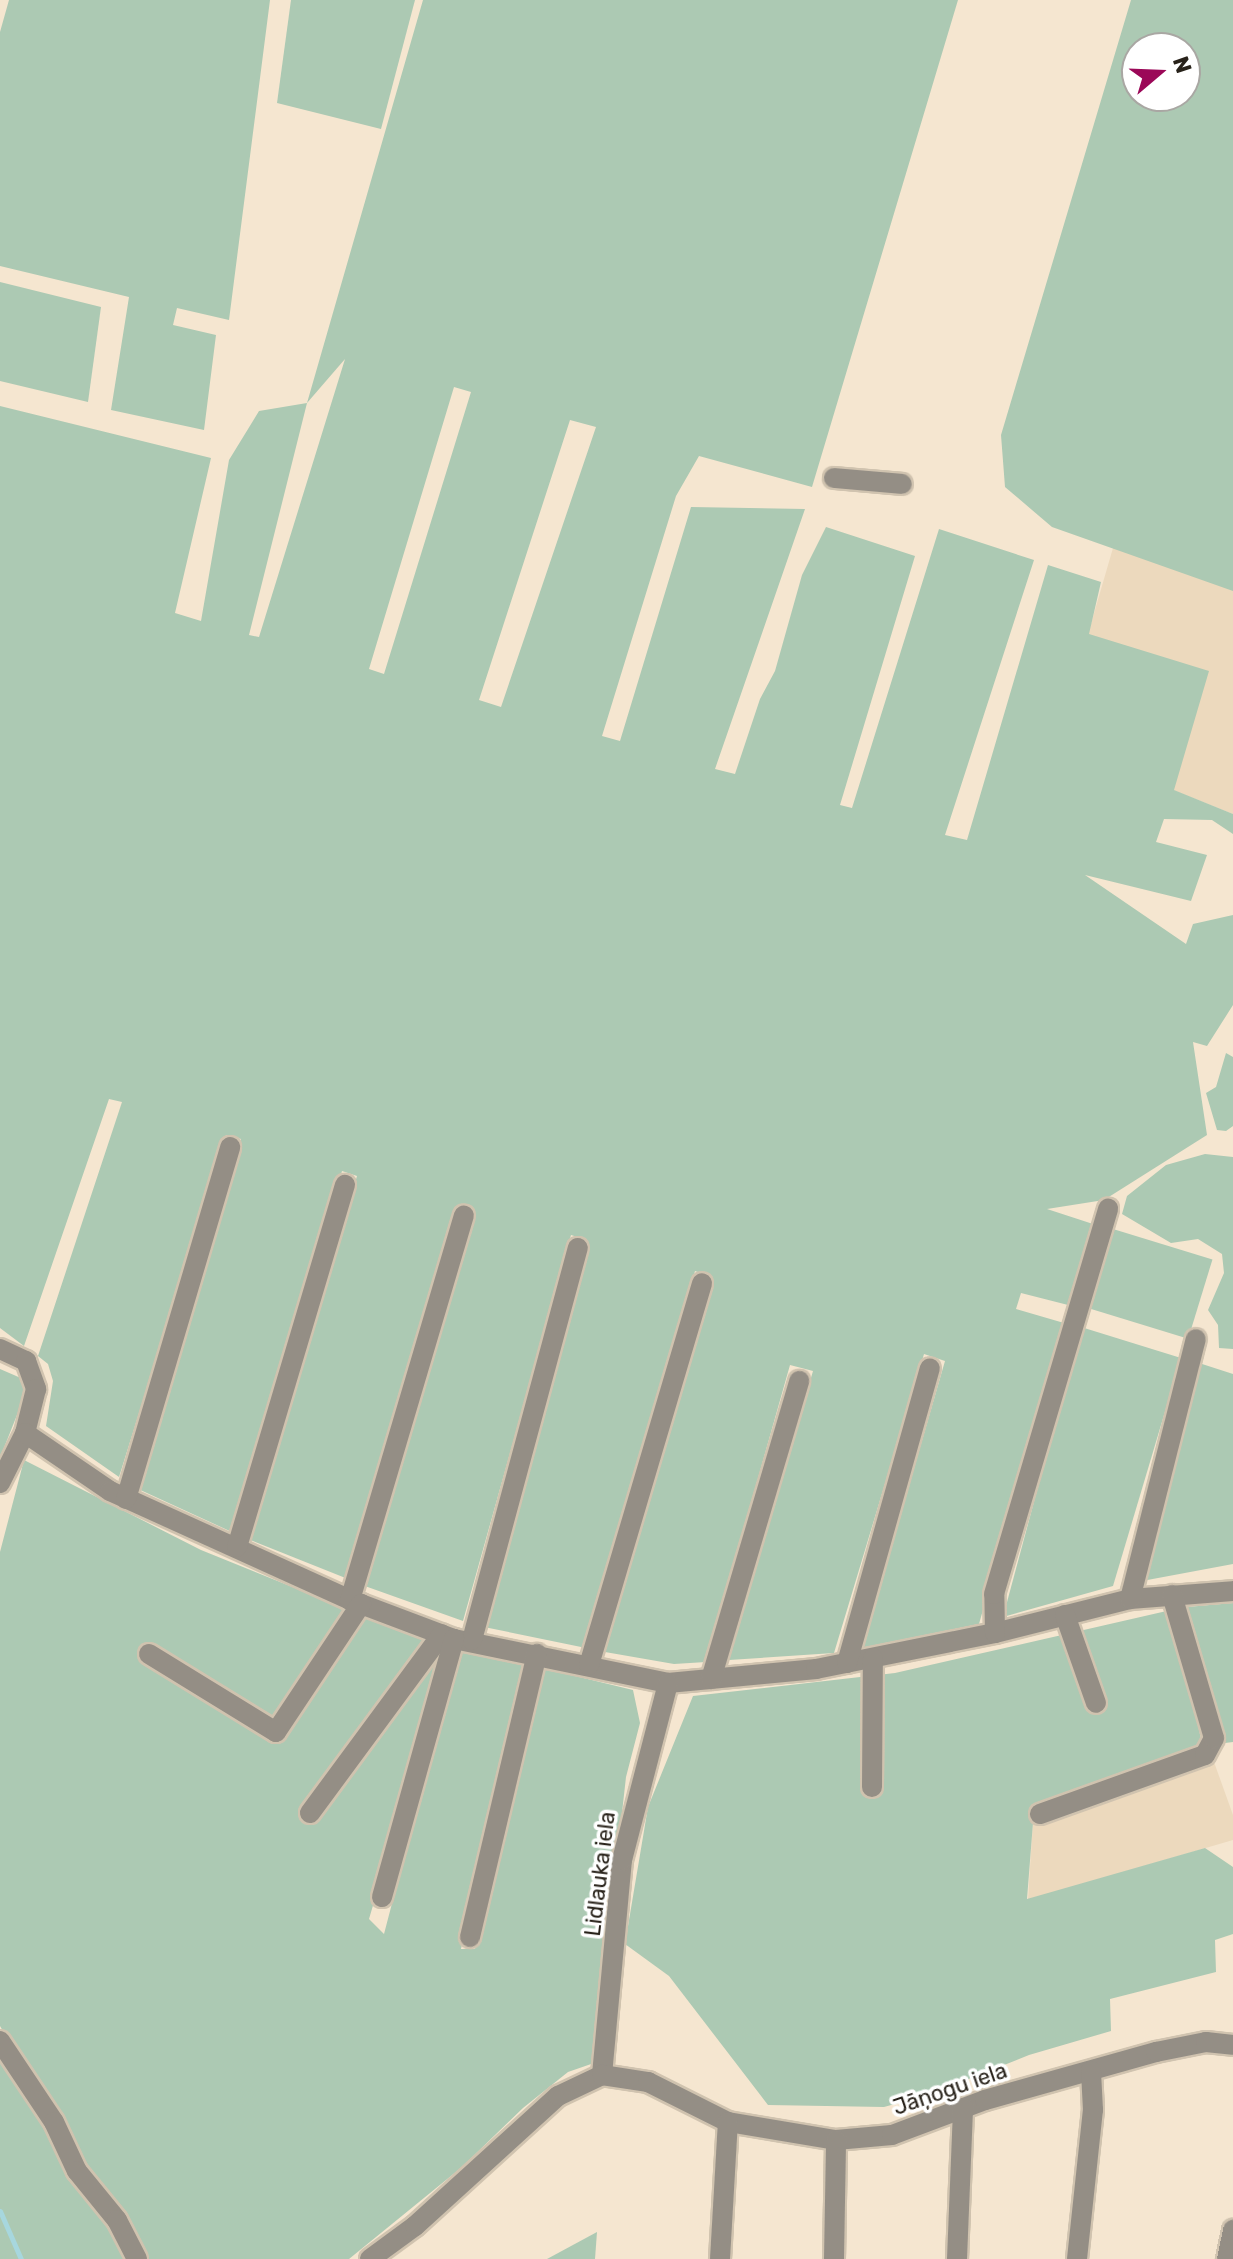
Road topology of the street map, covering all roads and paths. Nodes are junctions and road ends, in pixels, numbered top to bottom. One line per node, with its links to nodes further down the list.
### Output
1 (834, 478): 2 (street)
2 (902, 484)
3 (230, 1147): 15 (street)
4 (345, 1185): 16 (street)
5 (1108, 1208): 22 (street)
6 (464, 1216): 20 (street)
7 (578, 1248): 23 (street)
8 (702, 1283): 28 (street)
9 (1196, 1339): 19 (street)
10 (0, 1349): 13 (street)
11 (930, 1368): 27 (street)
12 (799, 1381): 29 (street)
13 (25, 1433): 14 (street); 15 (street)
14 (0, 1483)
15 (126, 1499): 16 (street)
16 (237, 1547): 20 (street)
17 (1233, 1591): 18 (street)
18 (1172, 1595): 19 (street); 34 (street)
19 (1130, 1599): 21 (street)
20 (355, 1602): 23 (street); 24 (street)
21 (1065, 1615): 22 (street); 31 (street)
22 (995, 1633): 26 (street)
23 (456, 1638): 25 (street); 33 (street); 35 (street)
24 (149, 1654)
25 (537, 1654): 28 (street); 36 (street)
26 (873, 1658): 27 (street); 32 (street)
27 (847, 1663): 29 (street)
28 (589, 1665): 30 (street)
29 (711, 1679): 30 (street)
30 (668, 1683): 40 (street, Lidlauka iela)
31 (1096, 1703)
32 (872, 1787)
33 (310, 1813)
34 (1040, 1814)
35 (382, 1897)
36 (470, 1937)
37 (0, 2041): 45 (street)
38 (1233, 2045): 39 (street, Jāņogu iela)
39 (1091, 2071): 41 (street, Jāņogu iela); 50 (street)
40 (602, 2075): 42 (street, Jāņogu iela); 46 (street)
41 (963, 2108): 43 (street, Jāņogu iela); 49 (street)
42 (728, 2122): 43 (street, Jāņogu iela); 47 (street)
43 (836, 2140): 48 (street)
44 (1233, 2230): 51 (street)
45 (137, 2259)
46 (370, 2259)
47 (720, 2259)
48 (834, 2259)
49 (957, 2259)
50 (1077, 2259)
51 (1227, 2259)

